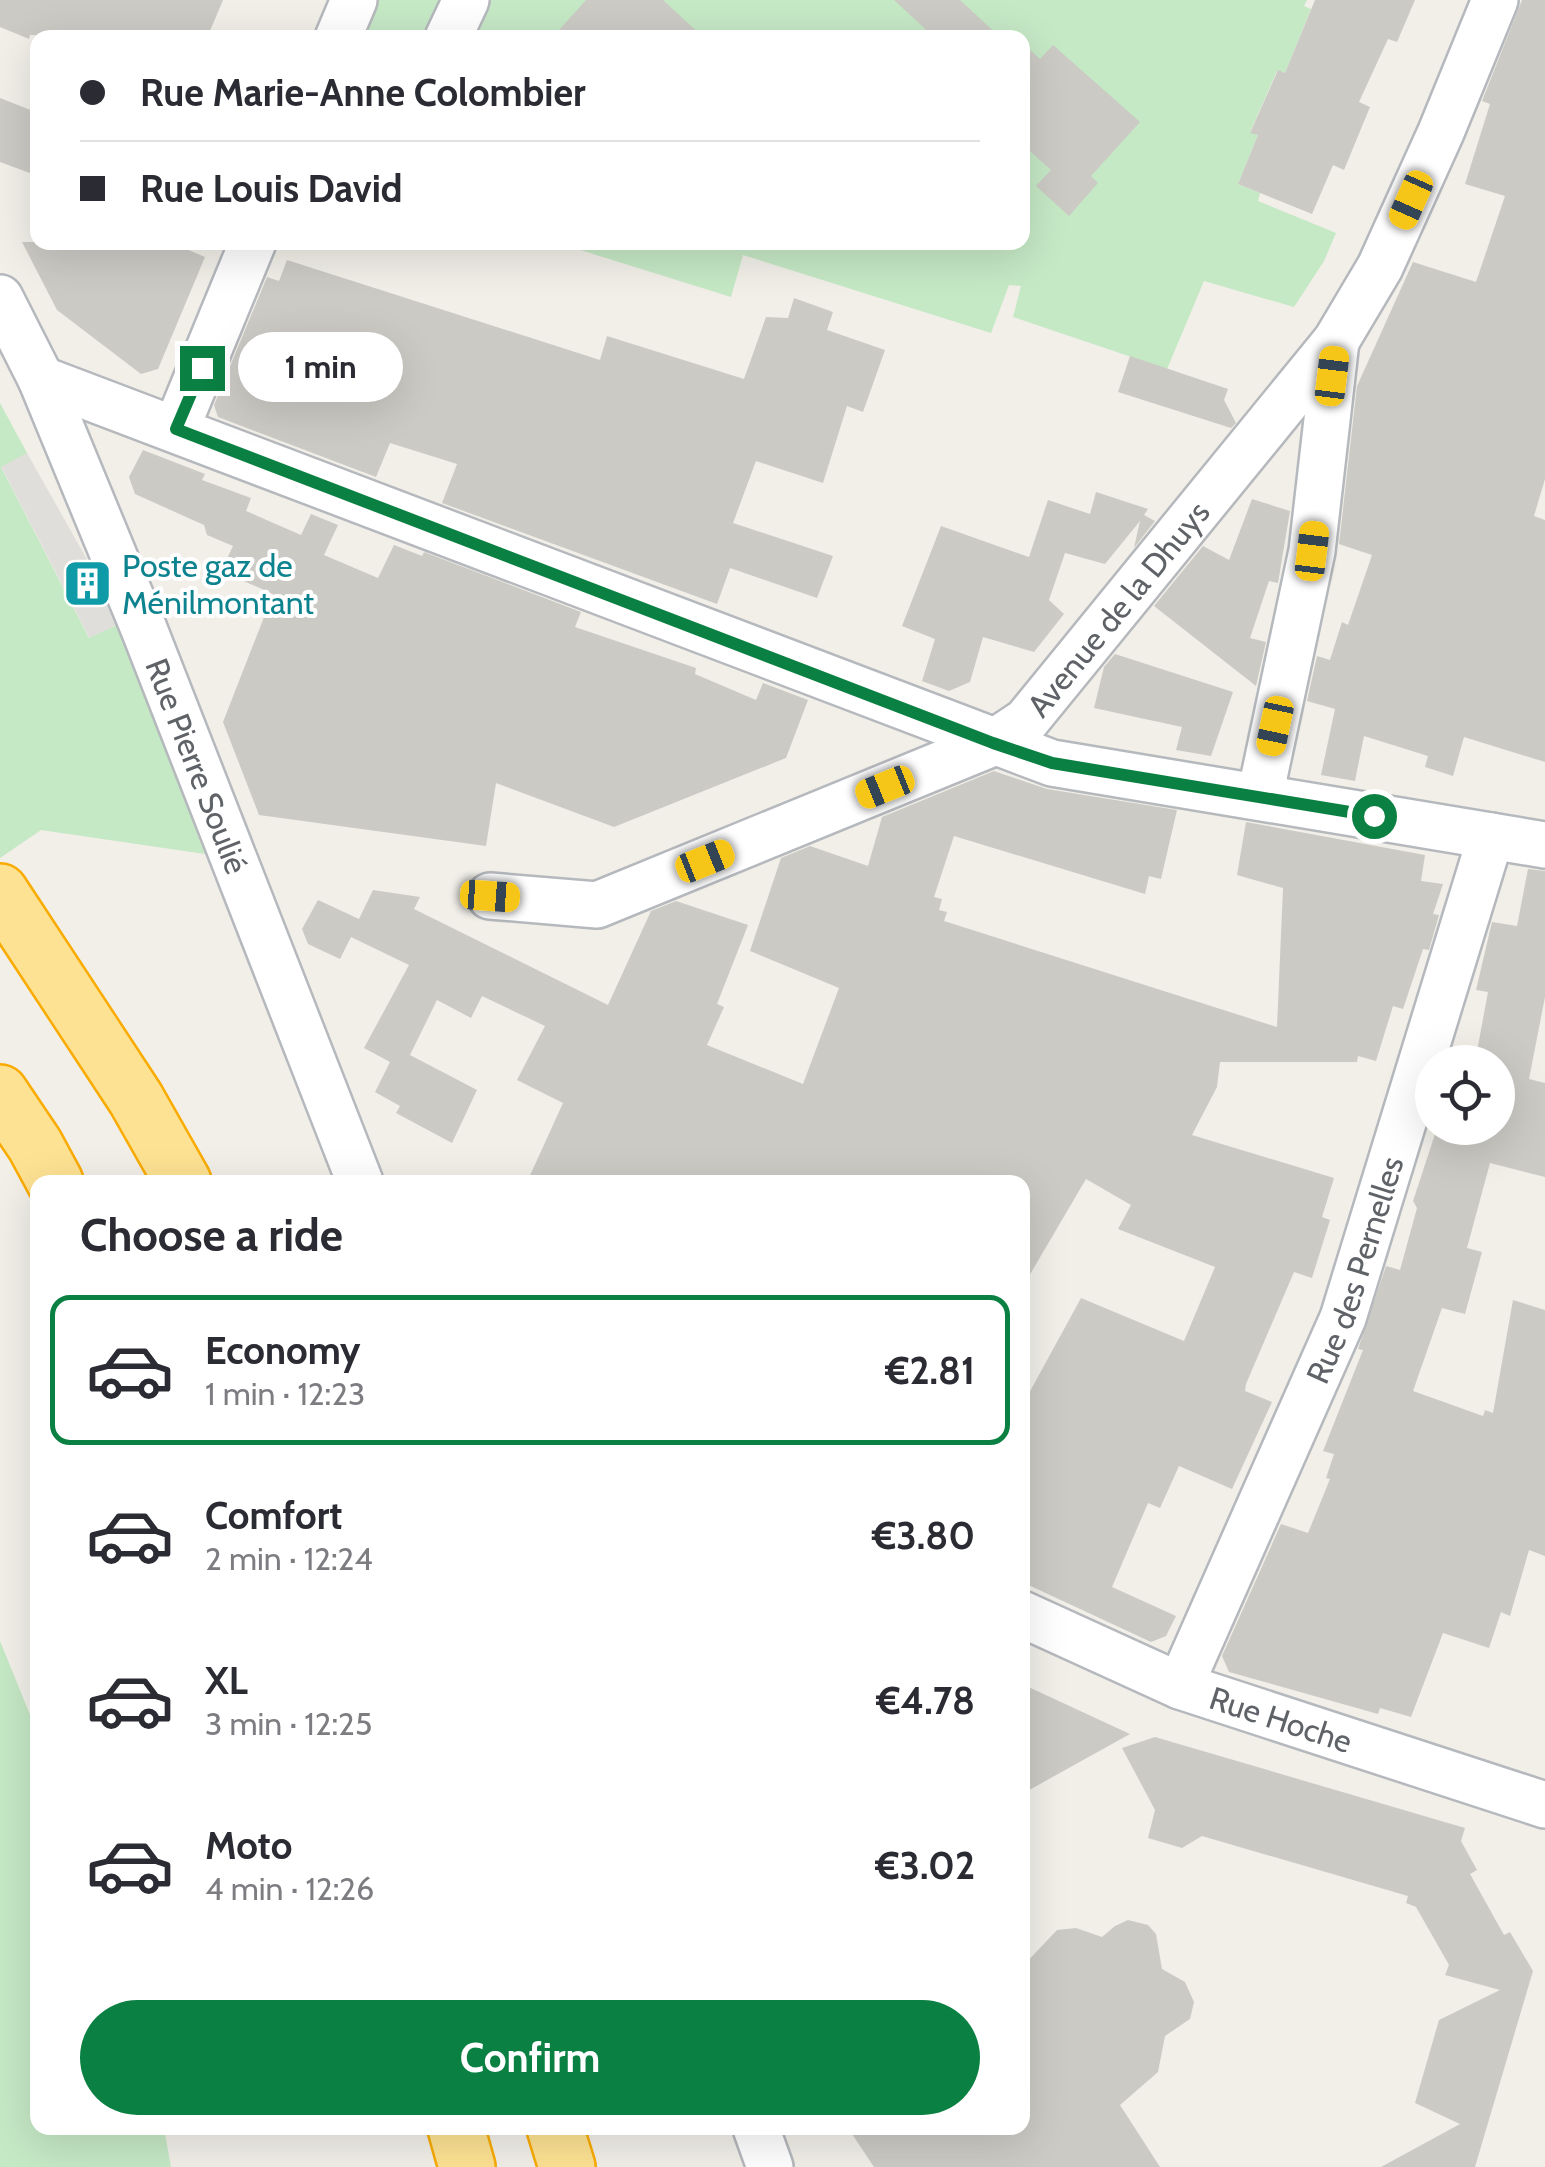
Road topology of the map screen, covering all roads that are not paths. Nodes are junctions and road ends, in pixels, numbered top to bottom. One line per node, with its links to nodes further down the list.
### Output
1 (354, 0): 5 (street)
2 (466, 0): 6 (street)
3 (496, 0): 7 (street)
4 (1495, 0): 10 (street, Avenue de la Dhuys)
5 (341, 30)
6 (452, 30)
7 (483, 30)
8 (251, 250): 12 (street)
9 (0, 298): 11 (street, Rue Pierre Soulié)
10 (1336, 341): 13 (street, Avenue de la Dhuys); 14 (street)
11 (41, 379): 12 (street); 22 (street, Rue Pierre Soulié)
12 (176, 429): 13 (street)
13 (993, 743): 14 (street); 18 (street, Avenue de la Dhuys)
14 (1260, 796): 15 (street)
15 (1491, 836): 16 (street); 24 (street, Rue des Pernelles)
16 (1545, 845)
17 (0, 892): 21 (highway)
18 (490, 896)
19 (0, 1093): 20 (highway)
20 (51, 1175)
21 (179, 1175)
22 (357, 1175)
23 (1030, 1618): 24 (street, Rue Hoche)
24 (1180, 1686): 25 (street, Rue Hoche)
25 (1545, 1805)
26 (458, 2135): 28 (highway)
27 (557, 2135): 29 (highway)
28 (468, 2167)
29 (566, 2167)

